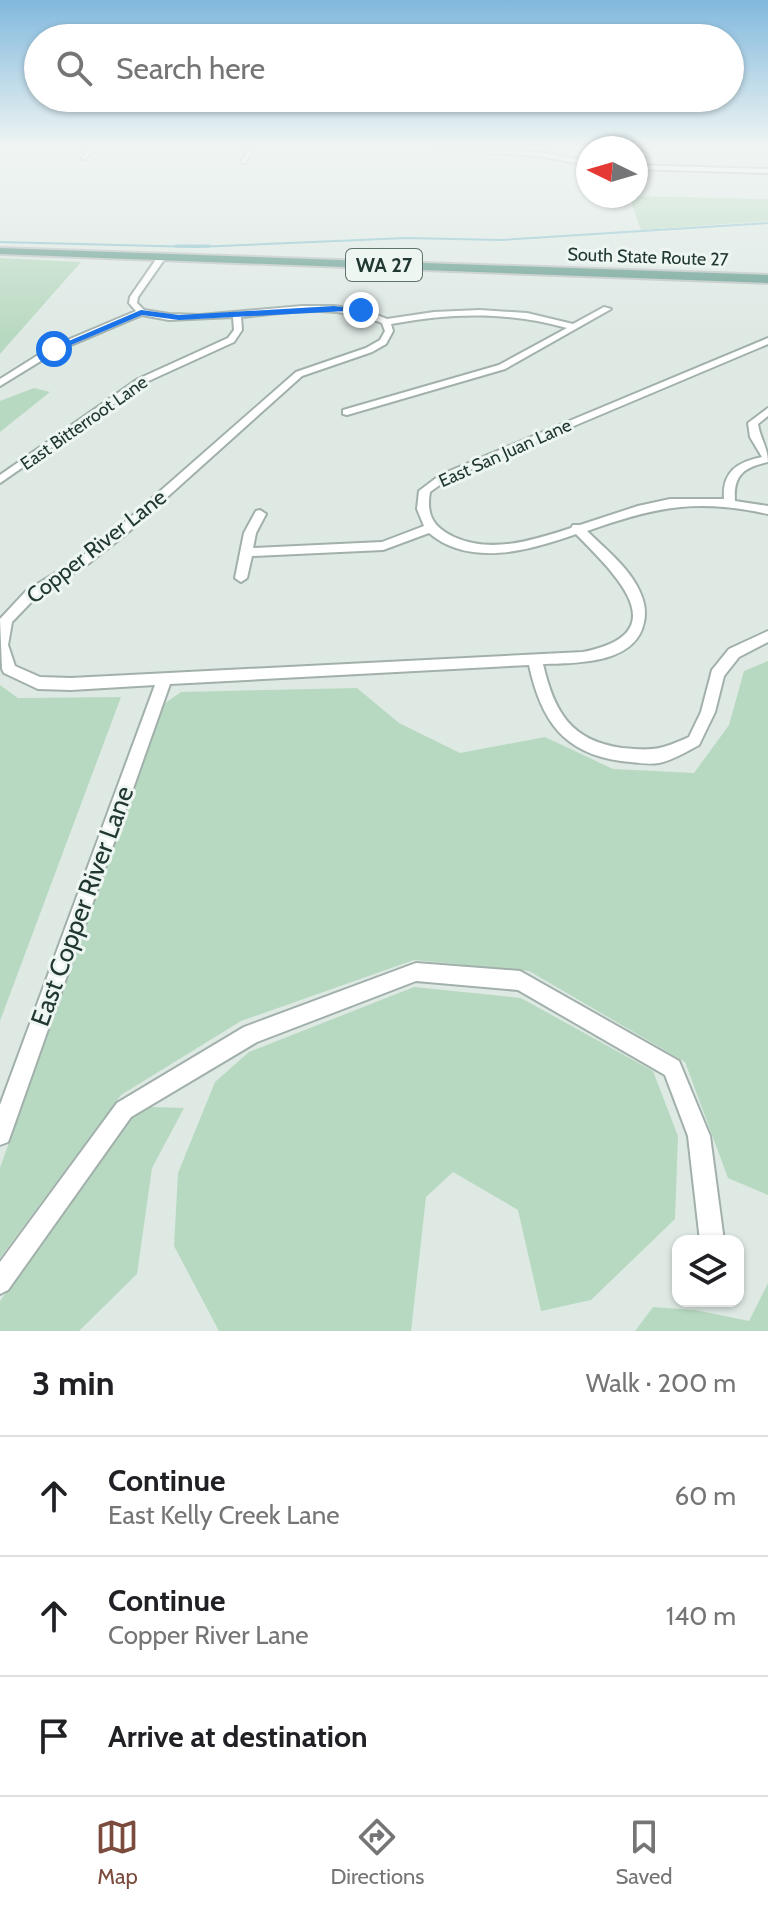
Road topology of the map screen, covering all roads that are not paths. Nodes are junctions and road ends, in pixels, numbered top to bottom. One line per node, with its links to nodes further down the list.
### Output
1 (0, 251): 2 (main road, South State Route 27 / WA 27)
2 (162, 257): 3 (main road, South State Route 27 / WA 27); 5 (street)
3 (768, 279)
4 (607, 309): 8 (street)
5 (141, 312): 6 (street); 10 (street)
6 (237, 314): 7 (street); 14 (street, East Bitterroot Lane)
7 (386, 322): 8 (street); 24 (street, Copper River Lane)
8 (574, 327): 12 (street)
9 (768, 341): 18 (street, East San Juan Lane)
10 (0, 383)
11 (768, 411): 13 (street)
12 (347, 412)
13 (768, 458): 15 (street)
14 (0, 480)
15 (730, 504): 16 (street); 19 (street)
16 (768, 510)
17 (260, 514): 20 (street)
18 (430, 528): 19 (street); 20 (street)
19 (577, 528): 23 (street, Copper River Lane)
20 (245, 552): 21 (street)
21 (241, 578)
22 (768, 636): 23 (street)
23 (535, 659): 24 (street, Copper River Lane)
24 (165, 678): 25 (street, East Copper River Lane)
25 (0, 1134)
26 (711, 1235): 27 (street)
27 (0, 1282)

